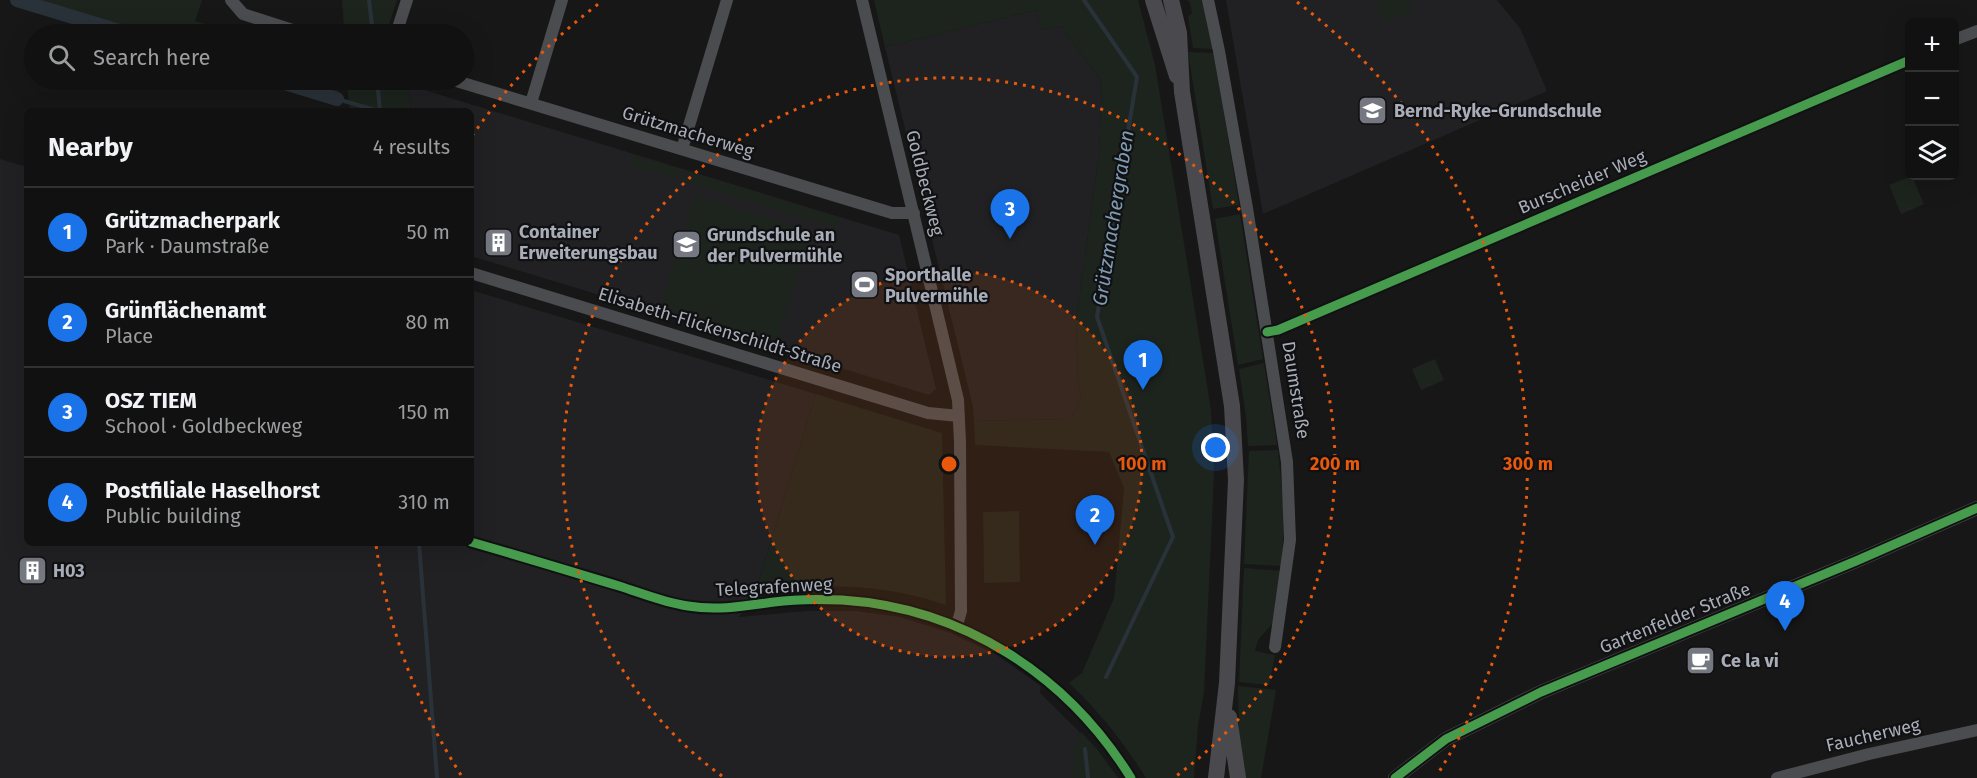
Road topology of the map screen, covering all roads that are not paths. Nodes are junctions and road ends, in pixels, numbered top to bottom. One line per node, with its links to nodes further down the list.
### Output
1 (231, 0): 9 (street)
2 (407, 0): 10 (street)
3 (562, 0): 16 (street)
4 (727, 0): 17 (street)
5 (862, 0): 18 (street, Goldbeckweg)
6 (1153, 0): 15 (main road)
7 (1171, 0): 15 (main road)
8 (1208, 0): 20 (street, Daumstraße)
9 (274, 24)
10 (399, 24)
11 (1977, 31): 12 (street)
12 (1959, 38)
13 (1905, 62): 20 (street, Burscheider Weg)
14 (474, 86): 16 (street, Grützmacherweg)
15 (1182, 92): 26 (main road)
16 (531, 103): 17 (street, Grützmacherweg)
17 (682, 149): 18 (street, Grützmacherweg)
18 (914, 213): 21 (street, Goldbeckweg)
19 (474, 274): 21 (street, Elisabeth-Flickenschildt-Straße)
20 (1267, 332): 25 (street, Daumstraße)
21 (959, 416): 24 (street, Goldbeckweg)
22 (1977, 508): 31 (street, Gartenfelder Straße)
23 (474, 543): 24 (street, Telegrafenweg)
24 (957, 625): 28 (street, Telegrafenweg)
25 (1275, 647)
26 (1226, 692): 29 (main road); 30 (main road)
27 (1977, 730): 32 (street, Faucherweg)
28 (1131, 778)
29 (1216, 778)
30 (1238, 778)
31 (1395, 778)
32 (1777, 778)

